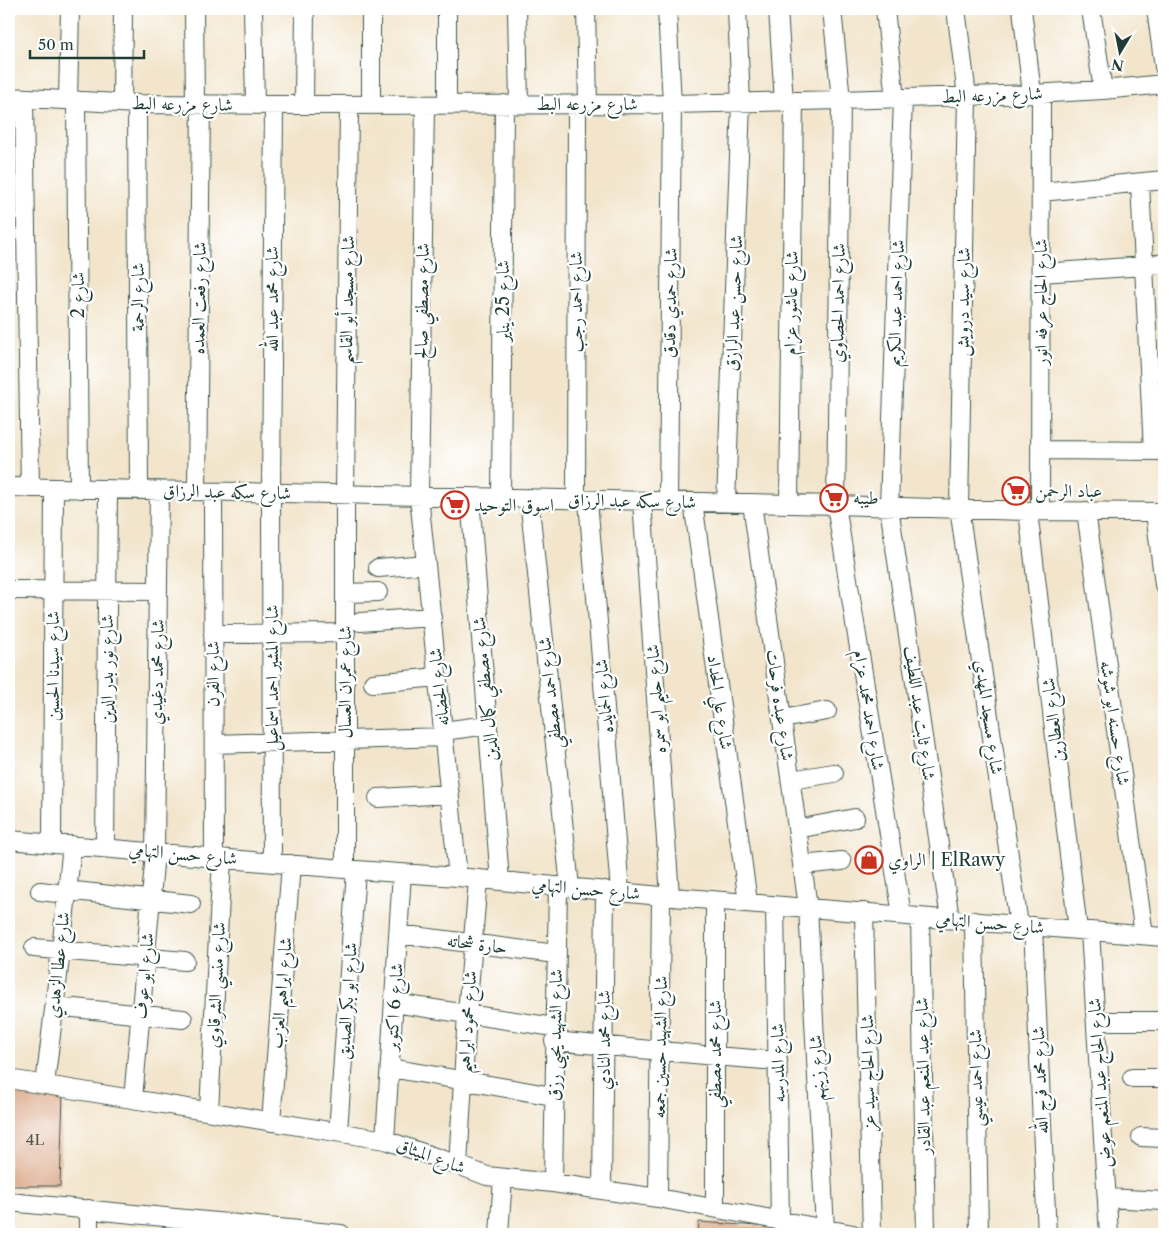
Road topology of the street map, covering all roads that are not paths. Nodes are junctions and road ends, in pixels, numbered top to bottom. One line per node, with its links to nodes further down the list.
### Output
1 (70, 9): 26 (street, شارع 2)
2 (123, 9): 30 (street, شارع الرحمة)
3 (194, 9): 31 (street, شارع رفعت العمده)
4 (253, 9): 32 (street)
5 (305, 9): 38 (street)
6 (371, 9): 40 (street)
7 (447, 9): 33 (street)
8 (516, 9): 34 (street, شارع 25 يناير)
9 (586, 9): 35 (street, شارع احمد رجب)
10 (667, 9): 36 (street, شارع حمدي دقدق)
11 (737, 9): 29 (street, شارع حسن عبد الرازق)
12 (778, 9): 28 (street, شارع عاشور عزام)
13 (832, 9): 27 (street, شارع احمد الحصاوي)
14 (885, 9): 25 (street, شارع احمد عبد الكريم)
15 (956, 9): 23 (street, شارع سيد درويش)
16 (1022, 9): 22 (street, شارع الحاج عرفه انور)
17 (1091, 9): 21 (street)
18 (1156, 9): 19 (street)
19 (1164, 67)
20 (1164, 84): 21 (street, شارع مزرعه البط)
21 (1103, 90): 22 (street, شارع مزرعه البط)
22 (1036, 94): 23 (street, شارع مزرعه البط); 44 (street, شارع الحاج عرفه انور)
23 (967, 96): 25 (street, شارع مزرعه البط); 74 (street, شارع سيد درويش)
24 (16, 97): 26 (street, شارع مزرعه البط); 52 (street)
25 (899, 98): 27 (street, شارع مزرعه البط); 73 (street, شارع احمد عبد الكريم)
26 (72, 100): 30 (street, شارع مزرعه البط); 54 (street, شارع 2)
27 (841, 100): 28 (street, شارع مزرعه البط); 72 (street, شارع احمد الحصاوي)
28 (789, 102): 29 (street, شارع مزرعه البط); 71 (street, شارع عاشور عزام)
29 (741, 103): 36 (street, شارع مزرعه البط); 69 (street, شارع حسن عبد الرازق)
30 (129, 104): 31 (street, شارع مزرعه البط); 56 (street, شارع الرحمة)
31 (198, 104): 32 (street, شارع مزرعه البط); 58 (street, شارع رفعت العمده)
32 (255, 104): 37 (street, شارع مزرعه البط)
33 (447, 104): 34 (street, شارع مزرعه البط); 41 (street, شارع مزرعه البط)
34 (512, 104): 35 (street, شارع مزرعه البط); 63 (street, شارع 25 يناير)
35 (582, 104): 36 (street, شارع مزرعه البط); 65 (street, شارع احمد رجب)
36 (672, 104): 67 (street, شارع حمدي دقدق)
37 (274, 105): 38 (street, شارع مزرعه البط); 59 (street, شارع محمد عبد الله)
38 (304, 105): 39 (street, شارع مزرعه البط)
39 (349, 105): 40 (street, شارع مزرعه البط); 60 (street, شارع مسجد أبو القاسم)
40 (371, 105): 41 (street, شارع مزرعه البط)
41 (425, 105): 61 (street, شارع مصطفي صالح)
42 (1164, 180): 43 (street)
43 (1140, 183): 44 (street); 46 (street)
44 (1041, 192): 47 (street, شارع الحاج عرفه انور)
45 (1164, 263): 46 (street)
46 (1144, 266): 47 (street); 48 (street)
47 (1040, 273): 49 (street, شارع الحاج عرفه انور)
48 (1156, 353): 50 (street)
49 (1040, 450): 50 (street); 75 (street, شارع الحاج عرفه انور)
50 (1159, 452)
51 (9, 487): 52 (street, شارع سكه عبد الرزاق)
52 (30, 488): 53 (street, شارع سكه عبد الرزاق)
53 (54, 488): 54 (street, شارع سكه عبد الرزاق); 82 (street, شارع سيدنا الحسين)
54 (79, 489): 55 (street, شارع سكه عبد الرزاق)
55 (108, 490): 56 (street, شارع سكه عبد الرزاق); 83 (street, شارع نور بدر الدين)
56 (139, 490): 57 (street, شارع سكه عبد الرزاق)
57 (159, 491): 58 (street, شارع سكه عبد الرزاق); 84 (street, شارع محمد دغيدي)
58 (205, 492): 59 (street, شارع سكه عبد الرزاق); 90 (street, شارع الفرن)
59 (271, 493): 60 (street, شارع سكه عبد الرزاق); 91 (street, شارع المشير احمد اسماعيل)
60 (346, 495): 61 (street, شارع سكه عبد الرزاق); 86 (street, شارع عمران العسال)
61 (419, 496): 62 (street, شارع سكه عبد الرزاق); 78 (street, شارع الحضانه)
62 (470, 497): 63 (street, شارع سكه عبد الرزاق); 96 (street, شارع مصطفي كمال الدين)
63 (501, 498): 64 (street, شارع سكه عبد الرزاق)
64 (529, 498): 65 (street, شارع سكه عبد الرزاق); 122 (street, شارع احمد مصطفي)
65 (582, 500): 66 (street, شارع سكه عبد الرزاق); 124 (street, شارع الحمايده)
66 (642, 501): 67 (street, شارع سكه عبد الرزاق); 126 (street, شارع حليم ابو سمره)
67 (668, 502): 68 (street, شارع سكه عبد الرزاق)
68 (693, 502): 69 (street, شارع سكه عبد الرزاق); 129 (street, شارع علي الحداد)
69 (726, 503): 70 (street, شارع سكه عبد الرزاق)
70 (752, 503): 71 (street, شارع سكه عبد الرزاق); 95 (street, شارع عبده فرحات)
71 (788, 504): 72 (street, شارع سكه عبد الرزاق)
72 (836, 505): 73 (street, شارع سكه عبد الرزاق); 134 (street, شارع احمد محمد عزام)
73 (889, 507): 74 (street, شارع سكه عبد الرزاق); 135 (street, شارع ثابت عبد اللطيف)
74 (959, 508): 75 (street, شارع سكه عبد الرزاق); 137 (street, شارع مسجد المهدي)
75 (1034, 511): 76 (street, شارع سكه عبد الرزاق); 138 (street, شارع العطارين)
76 (1086, 511): 77 (street, شارع سكه عبد الرزاق); 140 (street, شارع حسنه ابو شوشه)
77 (1160, 512): 80 (street)
78 (426, 564): 79 (street); 87 (street, شارع الحضانه)
79 (378, 568)
80 (1164, 585)
81 (9, 590): 82 (street)
82 (53, 590): 83 (street); 108 (street, شارع سيدنا الحسين)
83 (108, 590): 84 (street); 110 (street, شارع نور بدر الدين)
84 (158, 591): 111 (street, شارع محمد دغيدي)
85 (378, 592): 86 (street)
86 (345, 593): 89 (street, شارع عمران العسال)
87 (432, 617): 88 (street); 92 (street, شارع الحضانه)
88 (360, 622)
89 (346, 633): 91 (street); 98 (street, شارع عمران العسال)
90 (213, 634): 91 (street); 100 (street, شارع الفرن)
91 (272, 634): 99 (street, شارع المشير احمد اسماعيل)
92 (438, 677): 93 (street); 97 (street, شارع الحضانه)
93 (373, 683)
94 (827, 712): 95 (street)
95 (782, 719): 102 (street, شارع عبده فرحات)
96 (488, 725): 97 (street); 121 (street, شارع مصطفي كمال الدين)
97 (444, 734): 98 (street); 103 (street, شارع الحضانه)
98 (345, 741): 99 (street); 117 (street, شارع عمران العسال)
99 (272, 742): 100 (street); 114 (street, شارع المشير احمد اسماعيل)
100 (214, 744): 112 (street, شارع الفرن)
101 (834, 773): 102 (street)
102 (791, 780): 106 (street, شارع عبده فرحات)
103 (450, 794): 104 (street); 119 (street, شارع الحضانه)
104 (378, 798)
105 (855, 818): 106 (street)
106 (797, 829): 116 (street, شارع عبده فرحات)
107 (9, 840): 108 (street, شارع حسن التهامي)
108 (52, 843): 109 (street, شارع حسن التهامي)
109 (72, 845): 110 (street, شارع حسن التهامي); 125 (street, شارع عطا الزهدي)
110 (105, 848): 111 (street, شارع حسن التهامي)
111 (155, 853): 112 (street, شارع حسن التهامي); 127 (street, شارع ابو عوف)
112 (218, 857): 114 (street, شارع حسن التهامي); 168 (street, شارع منسي الشرقاوي)
113 (842, 861): 116 (street)
114 (272, 862): 115 (street, شارع حسن التهامي)
115 (291, 864): 117 (street, شارع حسن التهامي); 169 (street, شارع ابراهيم العزب)
116 (802, 865): 132 (street, شارع عبده فرحات)
117 (351, 869): 118 (street, شارع حسن التهامي); 170 (street, شارع ابو بكر الصديق)
118 (402, 873): 119 (street, شارع حسن التهامي); 139 (street, شارع 6 اكتوبر)
119 (458, 877): 120 (street, شارع حسن التهامي)
120 (478, 879): 121 (street, شارع حسن التهامي); 142 (street, شارع محمود ابراهيم)
121 (500, 881): 122 (street, شارع حسن التهامي)
122 (564, 887): 124 (street, شارع حسن التهامي); 145 (street, شارع الشهيد يحيى رزق)
123 (40, 890): 125 (street)
124 (612, 891): 126 (street, شارع حسن التهامي); 156 (street, شارع محمد النادي)
125 (66, 892): 127 (street); 144 (street, شارع عطا الزهدي)
126 (666, 896): 128 (street, شارع حسن التهامي); 157 (street, شارع الشهيد حسين جمعه)
127 (151, 899): 130 (street); 146 (street, شارع ابو عوف)
128 (715, 900): 129 (street, شارع حسن التهامي); 158 (street, شارع محمد مصطفي)
129 (748, 902): 131 (street, شارع حسن التهامي)
130 (191, 904)
131 (775, 905): 132 (street, شارع حسن التهامي); 159 (street, شارع المدرسه)
132 (808, 907): 133 (street, شارع حسن التهامي); 185 (street, شارع زينهم)
133 (864, 912): 134 (street, شارع حسن التهامي); 190 (street, شارع الحاج سيد عز)
134 (911, 916): 135 (street, شارع حسن التهامي); 191 (street, شارع عبد المنعم عبد القادر)
135 (950, 920): 136 (street, شارع حسن التهامي)
136 (974, 921): 137 (street, شارع حسن التهامي); 192 (street, شارع احمد عيسي)
137 (1026, 926): 138 (street, شارع حسن التهامي); 193 (street, شارع محمد فرج الله)
138 (1084, 931): 140 (street, شارع حسن التهامي); 153 (street, شارع الحاج عبد المنعم عوض)
139 (398, 934): 142 (street, حارة شحاته); 148 (street, شارع 6 اكتوبر)
140 (1144, 935): 141 (street, شارع حسن التهامي)
141 (1164, 937)
142 (473, 943): 145 (street, حارة شحاته); 150 (street, شارع محمود ابراهيم)
143 (34, 948): 144 (street)
144 (61, 950): 146 (street); 149 (street, شارع عطا الزهدي)
145 (556, 954): 155 (street, شارع الشهيد يحيى رزق)
146 (146, 957): 147 (street); 151 (street, شارع ابو عوف)
147 (184, 960)
148 (394, 1003): 150 (street); 160 (street, شارع 6 اكتوبر)
149 (54, 1006): 151 (street); 165 (street, شارع عطا الزهدي)
150 (468, 1014): 155 (street); 164 (street, شارع محمود ابراهيم)
151 (140, 1015): 152 (street); 167 (street, شارع ابو عوف)
152 (183, 1019)
153 (1096, 1021): 154 (street); 179 (street, شارع الحاج عبد المنعم عوض)
154 (1164, 1021)
155 (554, 1034): 156 (street); 166 (street, شارع الشهيد يحيى رزق)
156 (604, 1046): 157 (street); 177 (street, شارع محمد النادي)
157 (660, 1051): 158 (street); 178 (street, شارع الشهيد حسين جمعه)
158 (715, 1056): 159 (street); 182 (street, شارع محمد مصطفي)
159 (778, 1060): 184 (street, شارع المدرسه)
160 (390, 1068): 164 (street); 173 (street, شارع 6 اكتوبر)
161 (1132, 1078): 162 (street)
162 (1164, 1078)
163 (9, 1079): 165 (street, شارع الميثاق)
164 (463, 1081): 166 (street); 174 (street, شارع محمود ابراهيم)
165 (45, 1085): 167 (street, شارع الميثاق)
166 (554, 1096): 176 (street, شارع الشهيد يحيى رزق)
167 (133, 1099): 168 (street, شارع الميثاق)
168 (209, 1111): 169 (street, شارع الميثاق)
169 (271, 1122): 170 (street, شارع الميثاق)
170 (338, 1132): 173 (street, شارع الميثاق)
171 (1141, 1137): 172 (street)
172 (1164, 1138)
173 (385, 1140): 174 (street, شارع الميثاق)
174 (458, 1165): 175 (street, شارع الميثاق)
175 (503, 1178): 176 (street, شارع الميثاق); 188 (street)
176 (552, 1184): 177 (street, شارع الميثاق)
177 (602, 1190): 178 (street, شارع الميثاق)
178 (658, 1198): 182 (street, شارع الميثاق)
179 (1107, 1198): 180 (street); 194 (street, شارع الحاج عبد المنعم عوض)
180 (1164, 1201)
181 (9, 1202): 183 (street)
182 (716, 1208): 184 (street, شارع الميثاق)
183 (89, 1210): 186 (street); 187 (street)
184 (780, 1220): 185 (street, شارع الميثاق)
185 (825, 1229): 189 (street, شارع الميثاق)
186 (89, 1234)
187 (341, 1234)
188 (499, 1234)
189 (853, 1234)
190 (872, 1234)
191 (926, 1234)
192 (979, 1234)
193 (1047, 1234)
194 (1110, 1234)

